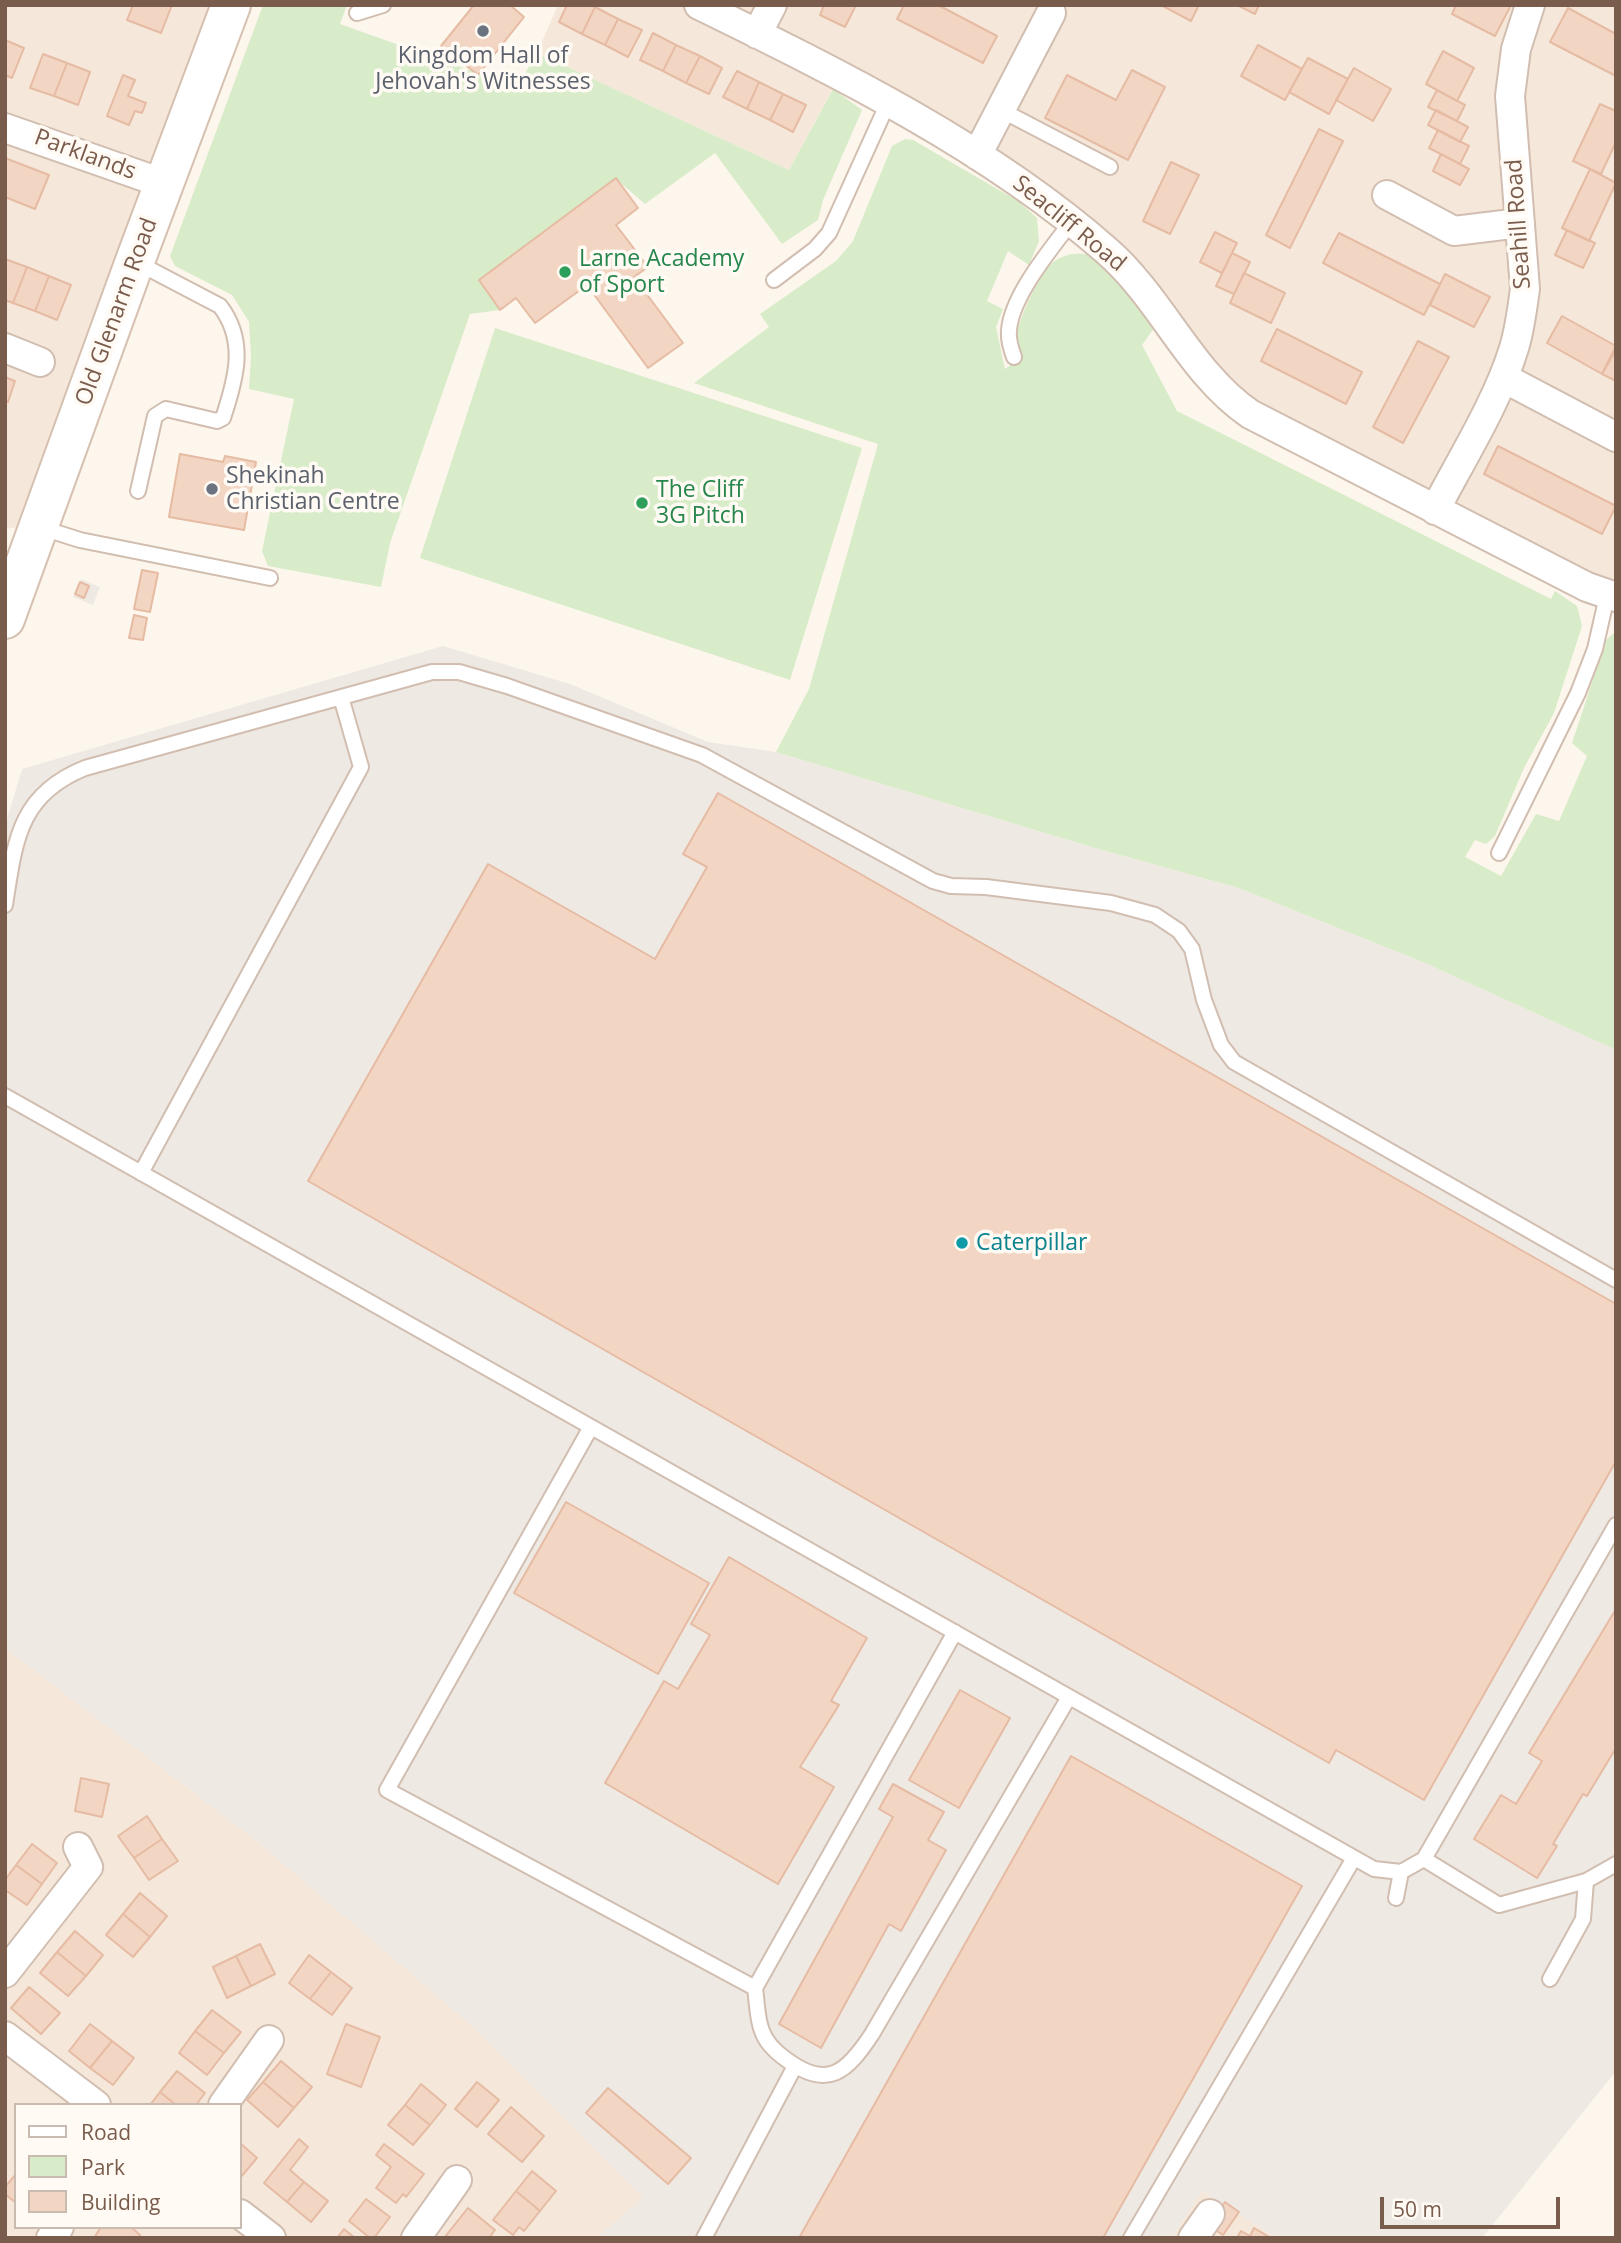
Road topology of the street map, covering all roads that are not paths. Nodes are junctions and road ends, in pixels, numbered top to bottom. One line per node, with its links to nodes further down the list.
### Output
1 (232, 5): 14 (street, Old Glenarm Road)
2 (383, 5): 6 (lane)
3 (699, 5): 8 (street, Seacliff Road)
4 (772, 5): 8 (street)
5 (1530, 5): 17 (street, Seahill Road)
6 (357, 13)
7 (1051, 13): 10 (street)
8 (757, 34): 9 (street, Seacliff Road)
9 (888, 103): 12 (street, Seacliff Road); 19 (lane)
10 (1001, 110): 12 (street); 13 (lane)
11 (5, 128): 14 (street, Parklands)
12 (977, 155): 16 (street, Seacliff Road)
13 (1110, 167)
14 (165, 184): 18 (street, Old Glenarm Road)
15 (1387, 195): 17 (street)
16 (1072, 221): 21 (lane); 26 (street, Seacliff Road)
17 (1520, 223): 23 (street, Seahill Road)
18 (135, 261): 25 (lane); 27 (street, Old Glenarm Road)
19 (774, 280)
20 (5, 348): 22 (street)
21 (1014, 357)
22 (40, 362)
23 (1503, 378): 24 (street); 26 (street, Seahill Road)
24 (1616, 437)
25 (138, 491)
26 (1435, 510): 29 (street, Seacliff Road)
27 (38, 527): 28 (lane); 30 (street, Old Glenarm Road)
28 (270, 578)
29 (1611, 596): 32 (lane)
30 (5, 619)
31 (341, 697): 33 (lane); 35 (lane); 36 (lane)
32 (1499, 853)
33 (5, 905)
34 (5, 1096): 35 (lane)
35 (141, 1173): 37 (lane)
36 (1616, 1280)
37 (591, 1427): 39 (lane); 50 (lane)
38 (1616, 1525): 43 (lane)
39 (955, 1632): 40 (lane); 50 (lane)
40 (1069, 1697): 42 (lane); 53 (lane)
41 (78, 1847): 48 (street)
42 (1354, 1858): 45 (lane); 62 (lane)
43 (1424, 1859): 45 (lane); 46 (lane)
44 (1616, 1864): 46 (lane)
45 (1401, 1872): 47 (lane)
46 (1586, 1881): 49 (lane)
47 (1396, 1898)
48 (5, 1973)
49 (1550, 1979)
50 (755, 1988): 53 (lane)
51 (5, 2036): 54 (street)
52 (269, 2040): 55 (street)
53 (795, 2066): 61 (lane)
54 (93, 2103)
55 (224, 2103)
56 (457, 2180): 60 (street)
57 (1210, 2214): 63 (street)
58 (242, 2216): 59 (street)
59 (271, 2238)
60 (416, 2238)
61 (704, 2238)
62 (1131, 2238)
63 (1194, 2238)

